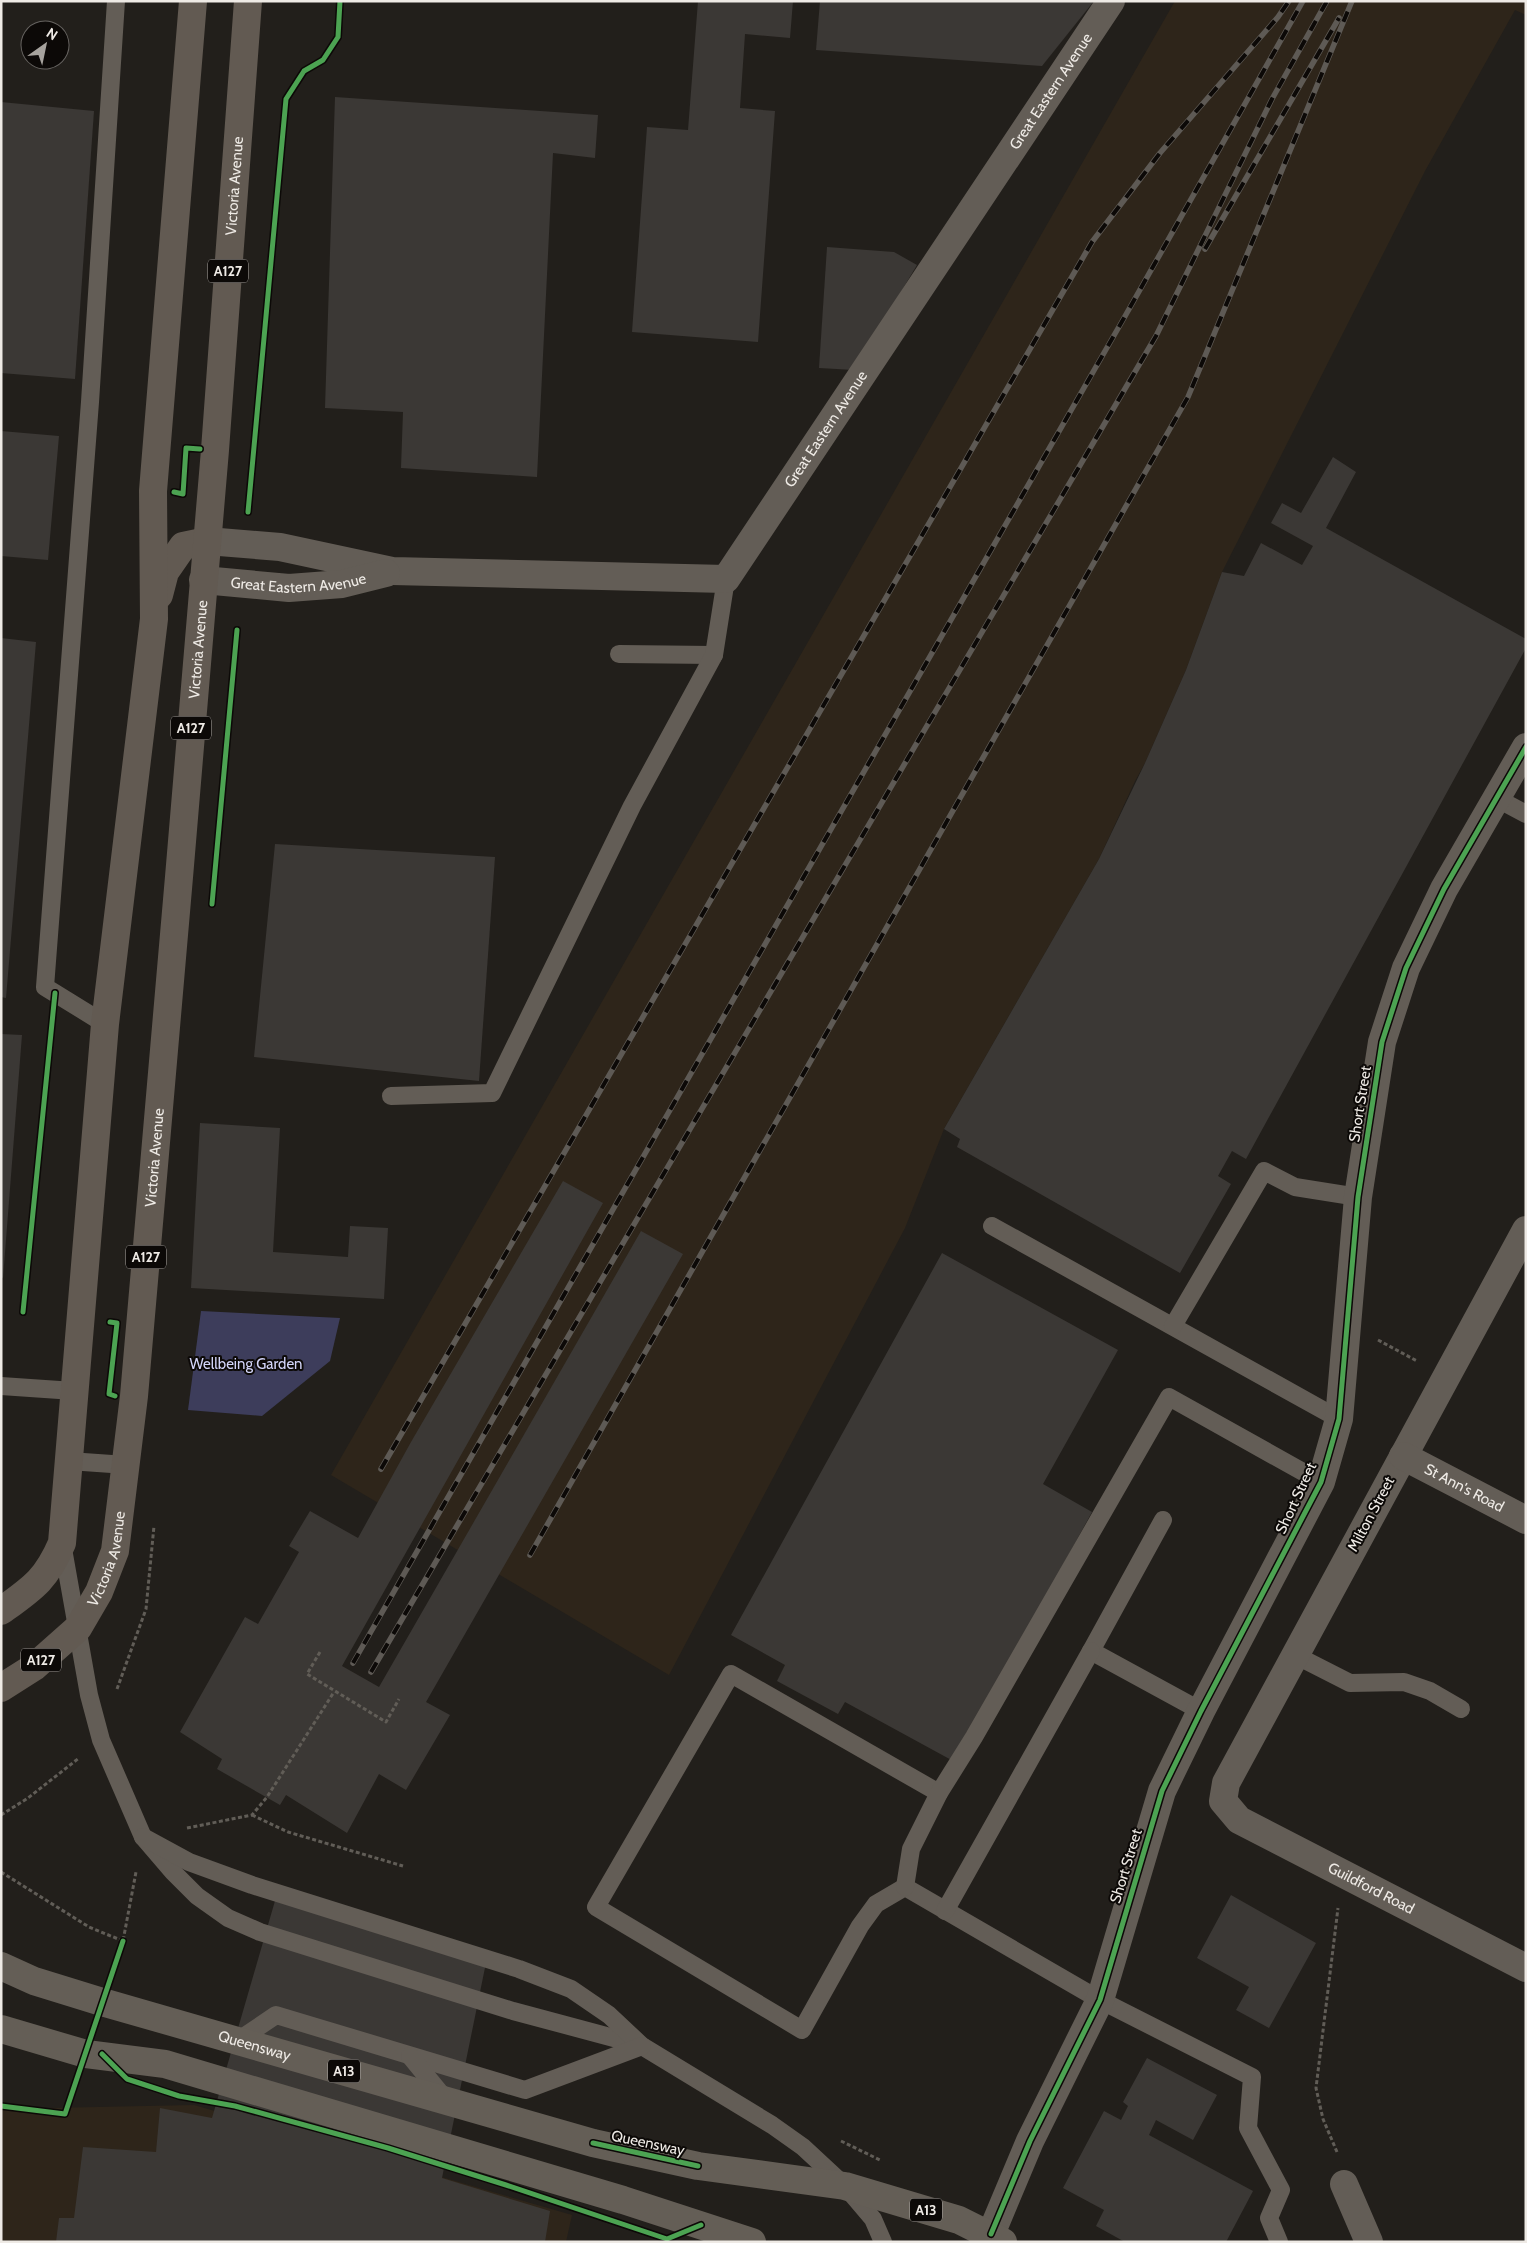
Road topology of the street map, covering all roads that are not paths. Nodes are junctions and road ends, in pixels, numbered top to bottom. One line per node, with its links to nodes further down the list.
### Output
1 (116, 1): 17 (lane)
2 (193, 1): 5 (highway)
3 (248, 1): 6 (highway, Victoria Avenue / A127)
4 (1111, 1): 9 (street, Great Eastern Avenue)
5 (153, 522): 7 (highway); 11 (highway)
6 (206, 541): 7 (highway); 8 (street, Great Eastern Avenue); 10 (highway, Victoria Avenue / A127)
7 (169, 566): 10 (highway, Victoria Avenue); 11 (highway)
8 (392, 571): 9 (street, Great Eastern Avenue); 10 (street, Great Eastern Avenue)
9 (726, 578): 13 (lane)
10 (203, 580): 28 (highway, Victoria Avenue / A127)
11 (154, 618): 17 (highway)
12 (618, 654): 13 (lane)
13 (714, 655): 18 (lane)
14 (1526, 747): 15 (street, Short Street)
15 (1496, 798): 16 (lane); 19 (street, Short Street)
16 (1526, 814)
17 (105, 1024): 24 (highway)
18 (391, 1096)
19 (1358, 1197): 22 (lane); 25 (street, Short Street)
20 (992, 1226): 22 (lane)
21 (1526, 1230): 26 (street, Milton Street)
22 (1172, 1326): 25 (lane)
23 (1, 1386): 24 (lane)
24 (74, 1391): 27 (highway)
25 (1339, 1419): 29 (street, Short Street)
26 (1403, 1456): 31 (street, St Ann's Road); 36 (street, Milton Street)
27 (69, 1460): 28 (lane); 32 (highway)
28 (126, 1465): 34 (highway, Victoria Avenue / A127)
29 (1321, 1482): 39 (street, Short Street); 40 (lane)
30 (1163, 1520): 35 (lane)
31 (1526, 1520)
32 (62, 1543): 33 (highway); 34 (lane)
33 (1, 1611)
34 (78, 1628): 37 (highway, Victoria Avenue / A127); 42 (lane)
35 (1091, 1651): 39 (lane); 44 (lane)
36 (1295, 1655): 38 (lane); 41 (street, Milton Street)
37 (1, 1688)
38 (1461, 1709)
39 (1201, 1711): 47 (street, Short Street)
40 (939, 1793): 43 (lane); 43 (lane)
41 (1223, 1801): 46 (street, Guildford Road)
42 (143, 1837): 50 (lane); 50 (lane)
43 (905, 1887): 44 (lane)
44 (945, 1911): 47 (lane)
45 (1, 1966): 49 (main road, Queensway / A13)
46 (1526, 1968)
47 (1100, 2000): 55 (street, Short Street); 58 (lane)
48 (3, 2031): 56 (main road)
49 (239, 2040): 51 (lane); 52 (main road, Queensway / A13)
50 (642, 2046): 51 (lane); 54 (lane)
51 (410, 2056): 52 (lane)
52 (448, 2102): 54 (main road, Queensway / A13)
53 (1344, 2184): 59 (street)
54 (845, 2186): 55 (main road, Queensway / A13); 57 (lane)
55 (997, 2238)
56 (752, 2242)
57 (883, 2242)
58 (1279, 2242)
59 (1369, 2242)

